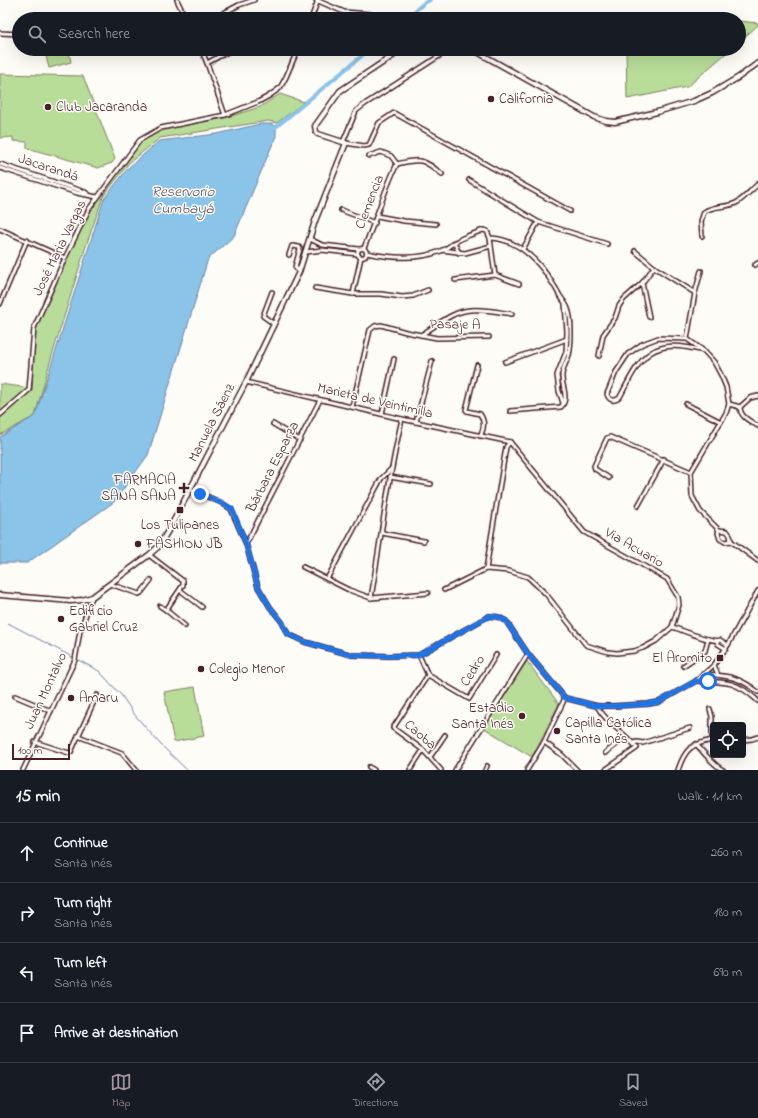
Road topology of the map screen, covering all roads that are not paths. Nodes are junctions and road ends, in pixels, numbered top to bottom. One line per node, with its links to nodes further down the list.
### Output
1 (177, 0): 4 (street)
2 (254, 0): 5 (street)
3 (317, 0): 6 (street); 7 (street)
4 (183, 12)
5 (226, 12)
6 (313, 12)
7 (344, 12)
8 (0, 33): 9 (street)
9 (12, 34)
10 (204, 56): 16 (street)
11 (219, 56): 16 (street)
12 (295, 56): 18 (street, José Maria Vargas)
13 (392, 56): 19 (street)
14 (439, 56): 19 (street)
15 (485, 56): 17 (street)
16 (207, 62): 18 (street)
17 (758, 63)
18 (225, 115): 28 (street, José Maria Vargas)
19 (344, 141): 30 (street); 38 (street, Manuela Sáenz)
20 (369, 156): 22 (street, Clemencia)
21 (0, 164): 25 (street, Jacarandá)
22 (397, 164): 24 (street, Clemencia); 31 (street, Clemencia)
23 (0, 168): 25 (street, Jacarandá)
24 (442, 174)
25 (38, 179): 28 (street, Jacarandá)
26 (469, 180): 32 (street)
27 (758, 184): 36 (street)
28 (98, 197): 54 (street, José Maria Vargas)
29 (341, 210): 33 (street)
30 (570, 211)
31 (377, 216): 33 (street, Clemencia); 34 (street)
32 (538, 222): 41 (street); 46 (street)
33 (375, 223): 43 (street, Clemencia)
34 (436, 224)
35 (0, 229): 39 (street)
36 (702, 236)
37 (490, 238): 40 (street); 42 (street); 46 (street)
38 (310, 239): 44 (street); 48 (street, Manuela Sáenz)
39 (27, 240): 54 (street); 67 (street)
40 (454, 242): 45 (street); 50 (street)
41 (607, 244)
42 (492, 246): 50 (street); 58 (street)
43 (364, 248): 44 (street); 49 (street)
44 (359, 249): 51 (street)
45 (442, 250): 49 (street); 50 (street)
46 (522, 250): 68 (street)
47 (635, 251): 55 (street)
48 (306, 252): 51 (street); 57 (street, Manuela Sáenz)
49 (367, 253): 53 (street)
50 (459, 253)
51 (358, 254): 53 (street)
52 (289, 255): 57 (street)
53 (361, 257): 66 (street)
54 (65, 258): 92 (street, José Maria Vargas)
55 (654, 267): 61 (street); 65 (street)
56 (701, 271): 65 (street)
57 (299, 272): 71 (street, Manuela Sáenz)
58 (495, 275): 59 (street); 60 (street)
59 (455, 280)
60 (519, 284)
61 (642, 284): 70 (street); 77 (street)
62 (315, 288): 66 (street)
63 (428, 290): 66 (street)
64 (272, 292): 71 (street)
65 (695, 293): 75 (street)
66 (353, 294)
67 (0, 304)
68 (565, 304): 74 (street); 85 (street)
69 (512, 314): 72 (street, Pasaje A)
70 (649, 317)
71 (274, 324): 82 (street, Manuela Sáenz)
72 (421, 335): 73 (street, Pasaje A); 88 (street, Pasaje A)
73 (489, 337)
74 (567, 339): 80 (street); 85 (street)
75 (687, 339): 76 (street); 76 (street)
76 (704, 351): 87 (street)
77 (599, 356)
78 (394, 359): 91 (street)
79 (432, 361): 94 (street)
80 (505, 362)
81 (477, 365): 98 (street)
82 (246, 382): 84 (street, Marieta de Veintimilla); 107 (street, Manuela Sáenz)
83 (758, 396): 89 (street)
84 (320, 400): 88 (street, Marieta de Veintimilla); 99 (street, Bárbara Esparza)
85 (563, 404): 90 (street)
86 (686, 404): 95 (street)
87 (729, 404): 89 (street); 95 (street)
88 (352, 407): 91 (street, Marieta de Veintimilla)
89 (740, 407): 97 (street)
90 (510, 411)
91 (382, 414): 93 (street, Marieta de Veintimilla)
92 (0, 415)
93 (402, 419): 94 (street, Marieta de Veintimilla); 102 (street)
94 (416, 422): 98 (street, Marieta de Veintimilla)
95 (721, 422): 103 (street)
96 (273, 424): 99 (street)
97 (758, 426)
98 (480, 436): 100 (street, Marieta de Veintimilla)
99 (300, 440): 113 (street, Bárbara Esparza)
100 (510, 442): 117 (street); 132 (street, Via Acuario)
101 (664, 459): 103 (street); 105 (street); 108 (street)
102 (392, 469): 104 (street); 118 (street)
103 (691, 472): 109 (street)
104 (390, 477): 106 (street); 110 (street)
105 (609, 478)
106 (430, 484)
107 (191, 490): 113 (street); 114 (street, Manuela Sáenz)
108 (638, 506)
109 (719, 530): 112 (street); 112 (street)
110 (382, 534): 111 (street); 127 (street)
111 (424, 541)
112 (731, 541): 115 (street)
113 (246, 544): 138 (street)
114 (149, 555): 120 (street, Manuela Sáenz); 121 (street)
115 (758, 561)
116 (303, 567): 118 (street)
117 (486, 569): 122 (street); 132 (street)
118 (327, 579): 127 (street)
119 (151, 580): 120 (street)
120 (110, 584): 126 (street, Manuela Sáenz)
121 (180, 590): 129 (street); 130 (street)
122 (444, 590)
123 (758, 591): 135 (street)
124 (428, 593): 127 (street)
125 (0, 595): 126 (street, Manuela Sáenz)
126 (92, 597): 158 (street, Juan Montalvo)
127 (371, 598)
128 (160, 606): 130 (street)
129 (202, 607)
130 (166, 610): 131 (street)
131 (185, 626)
132 (672, 627): 133 (street)
133 (708, 639): 134 (street); 141 (street)
134 (717, 641): 135 (street); 136 (street)
135 (728, 645): 136 (street)
136 (726, 649): 140 (street)
137 (528, 654): 138 (street); 154 (street); 181 (street)
138 (419, 655): 144 (street)
139 (496, 655): 144 (street, Cedro)
140 (714, 665): 142 (street); 145 (street)
141 (683, 666)
142 (703, 674): 143 (street); 147 (street)
143 (709, 674): 145 (street); 148 (street)
144 (428, 675): 171 (street, Caoba)
145 (720, 675): 146 (street); 149 (street)
146 (738, 678): 150 (street); 151 (street)
147 (696, 681): 148 (street); 156 (street)
148 (708, 681): 149 (street)
149 (720, 681): 150 (street)
150 (735, 685): 155 (street)
151 (758, 692)
152 (97, 695): 162 (street)
153 (15, 696): 158 (street)
154 (565, 698): 156 (street); 168 (street)
155 (758, 701)
156 (597, 706): 163 (street)
157 (710, 709): 159 (street)
158 (51, 711): 167 (street, Juan Montalvo)
159 (712, 722)
160 (690, 728): 169 (street)
161 (445, 735): 173 (street)
162 (78, 736): 167 (street); 177 (street)
163 (626, 737): 169 (street); 172 (street)
164 (758, 737): 165 (street)
165 (746, 740)
166 (710, 741): 170 (street)
167 (35, 742): 176 (street, Juan Montalvo)
168 (544, 742): 183 (street); 184 (street)
169 (633, 743): 185 (street)
170 (696, 744): 186 (street); 187 (street)
171 (423, 750): 173 (street, Caoba); 179 (street)
172 (605, 753)
173 (430, 757): 180 (street, Caoba)
174 (487, 766): 182 (street)
175 (369, 767): 178 (street)
176 (23, 770)
177 (136, 770)
178 (374, 770)
179 (410, 770)
180 (441, 770)
181 (454, 770)
182 (485, 770)
183 (527, 770)
184 (576, 770)
185 (605, 770)
186 (678, 770)
187 (724, 770)

